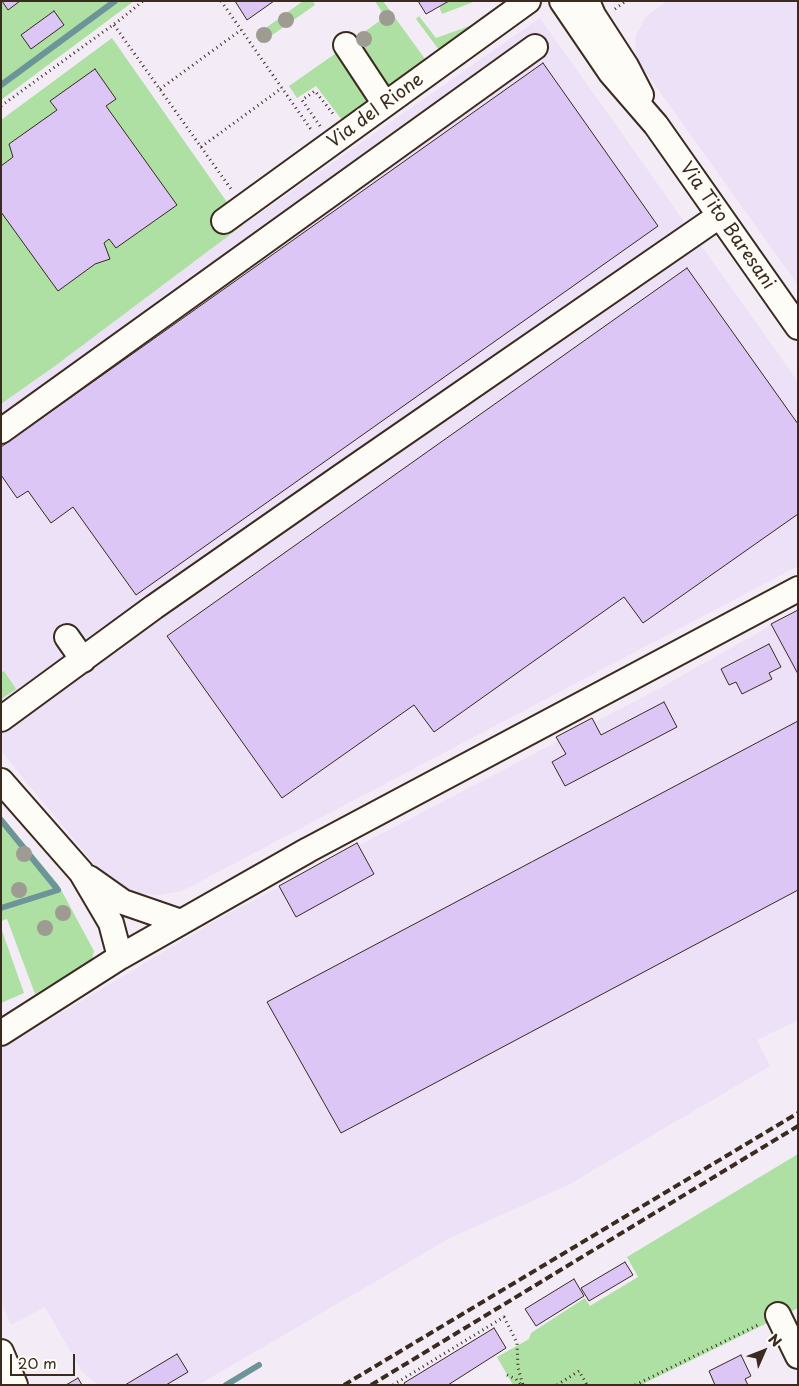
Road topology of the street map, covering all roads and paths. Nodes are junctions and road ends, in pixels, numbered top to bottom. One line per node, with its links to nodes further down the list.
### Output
1 (144, 1): 6 (path)
2 (221, 1): 7 (path)
3 (528, 1): 21 (street, Via del Rione)
4 (562, 1): 15 (street, Via Tito Baresani)
5 (587, 1): 15 (street, Via Tito Baresani)
6 (114, 25): 11 (path); 13 (path)
7 (241, 30): 10 (path); 11 (path)
8 (346, 45): 12 (street)
9 (535, 47): 23 (street)
10 (282, 88): 17 (path); 18 (path)
11 (160, 89): 18 (path)
12 (380, 95)
13 (1, 106)
14 (335, 117): 16 (path)
15 (656, 126): 20 (street, Via Tito Baresani)
16 (322, 129)
17 (314, 135)
18 (201, 147): 19 (path)
19 (232, 190)
20 (719, 216): 22 (street, Via Tito Baresani); 26 (street)
21 (224, 221)
22 (798, 327)
23 (1, 431)
24 (798, 588): 30 (street)
25 (67, 637): 26 (street)
26 (83, 660): 27 (street)
27 (1, 719)
28 (1, 781): 29 (street)
29 (81, 872): 30 (street); 31 (street)
30 (182, 922): 31 (street)
31 (120, 957): 32 (street)
32 (1, 1033)
33 (778, 1316): 35 (street); 42 (path)
34 (1, 1352): 37 (street)
35 (798, 1356)
36 (507, 1375): 39 (path)
37 (16, 1385)
38 (393, 1385): 39 (path)
39 (522, 1385)
40 (557, 1385): 41 (path)
41 (587, 1385)
42 (635, 1385)

